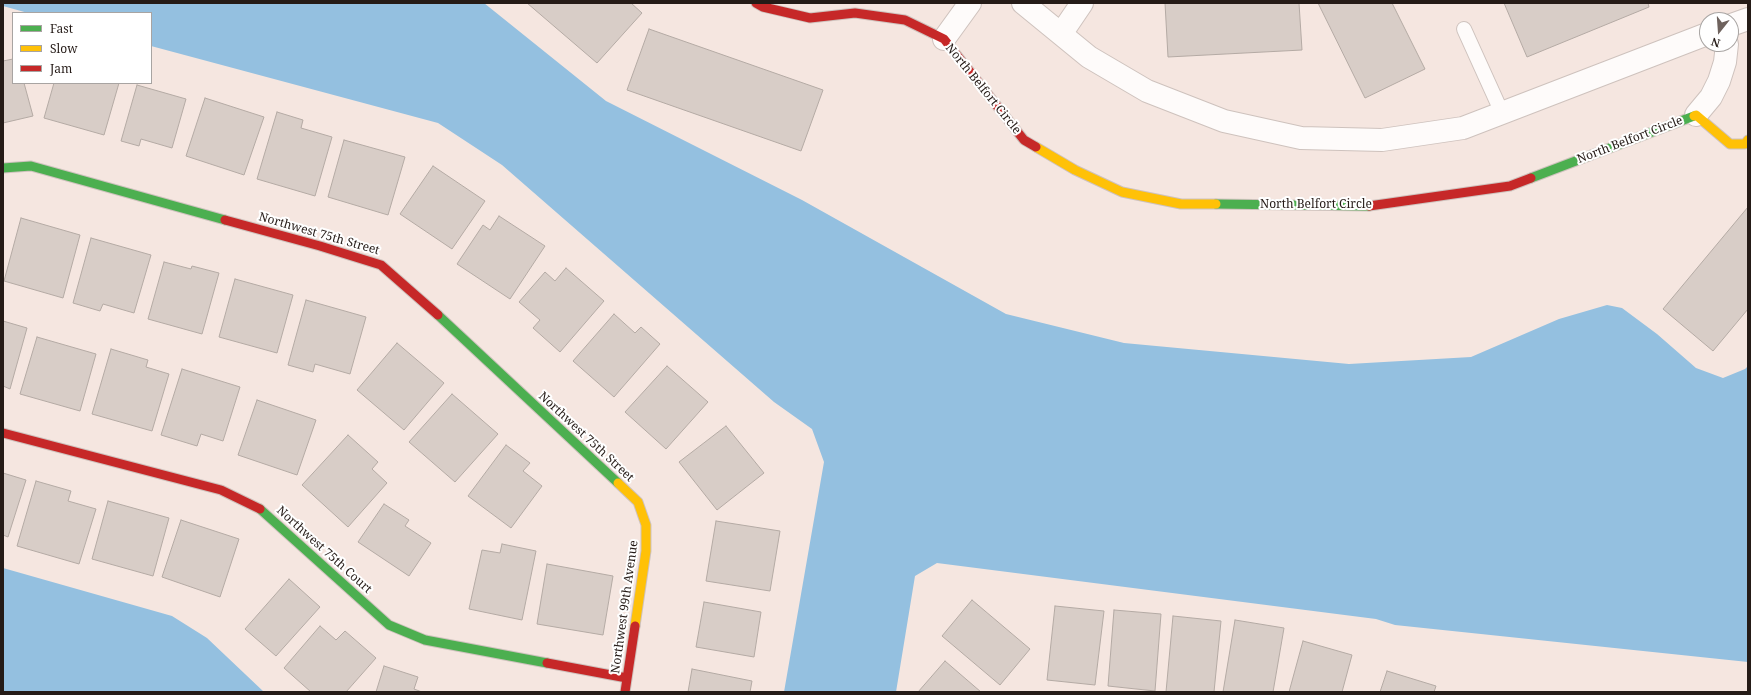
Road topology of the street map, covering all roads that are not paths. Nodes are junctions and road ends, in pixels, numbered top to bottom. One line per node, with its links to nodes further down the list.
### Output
1 (756, 3): 8 (street, North Belfort Circle)
2 (970, 3): 8 (street, North Belfort Circle)
3 (1023, 3): 6 (street)
4 (1082, 3): 6 (street)
5 (1464, 28): 10 (lane)
6 (1061, 34): 10 (street)
7 (1699, 37): 10 (street)
8 (944, 39): 11 (street, North Belfort Circle)
9 (1726, 52): 11 (street)
10 (1502, 113)
11 (1696, 115): 12 (street, North Belfort Circle)
12 (1748, 140)
13 (3, 168): 15 (street, Northwest 75th Street)
14 (3, 433): 16 (street, Northwest 75th Court)
15 (646, 526): 16 (street, Northwest 99th Avenue)
16 (627, 678): 17 (street, Northwest 99th Avenue)
17 (625, 692)

